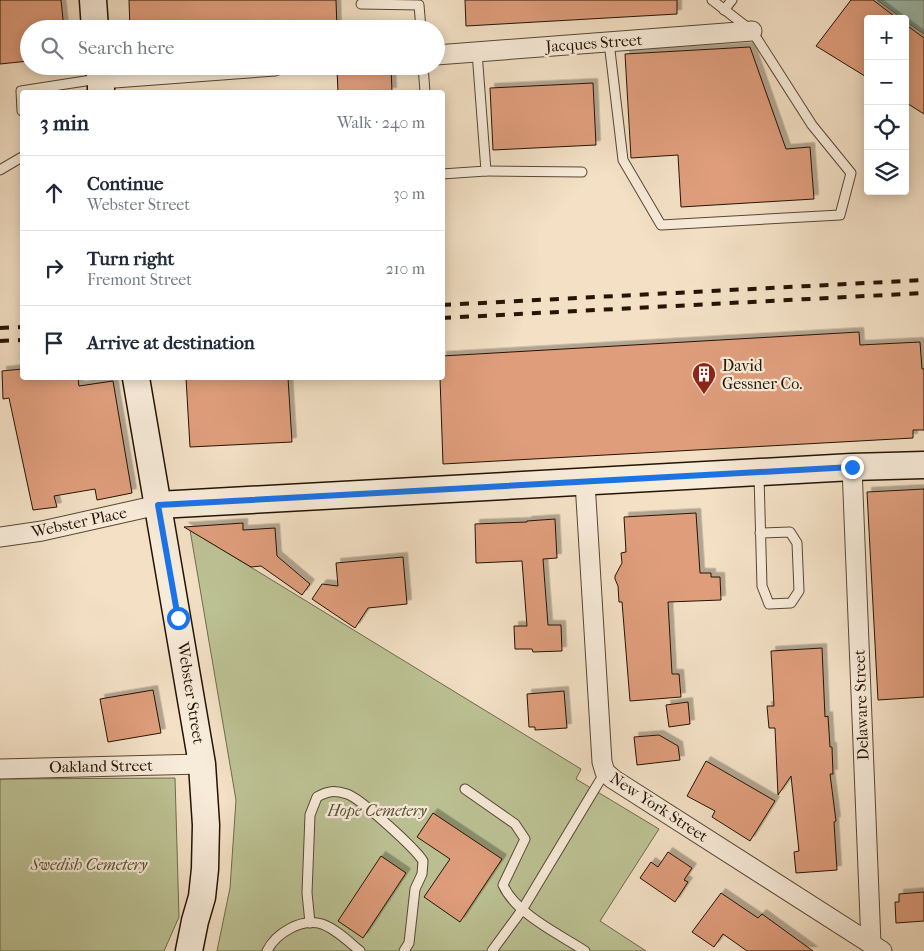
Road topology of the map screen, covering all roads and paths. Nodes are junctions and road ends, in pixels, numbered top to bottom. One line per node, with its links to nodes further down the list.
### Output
1 (93, 0): 6 (street)
2 (712, 0): 5 (lane)
3 (732, 0): 5 (lane)
4 (360, 4): 7 (lane)
5 (724, 10): 8 (lane)
6 (94, 20)
7 (420, 20)
8 (752, 31): 9 (street, Jacques Street); 9 (lane)
9 (609, 42): 10 (street, Jacques Street)
10 (477, 52): 11 (street, Jacques Street); 19 (lane)
11 (445, 54)
12 (154, 75): 14 (street)
13 (424, 75): 16 (lane)
14 (100, 79): 15 (lane)
15 (27, 90)
16 (425, 90)
17 (20, 158): 18 (lane)
18 (0, 170)
19 (486, 171): 20 (lane); 21 (lane)
20 (582, 172)
21 (445, 174)
22 (136, 380): 27 (street, Webster Street)
23 (924, 465): 24 (street)
24 (852, 467): 25 (street); 36 (street, Delaware Street)
25 (759, 472): 26 (street); 28 (lane)
26 (585, 482): 27 (street); 32 (street, New York Street)
27 (158, 505): 29 (street, Webster Place); 30 (street, Webster Street)
28 (760, 533): 28 (lane)
29 (0, 537)
30 (202, 764): 31 (street, Oakland Street); 37 (street, Webster Street)
31 (0, 769)
32 (604, 772): 34 (lane); 36 (street, New York Street)
33 (465, 790): 34 (lane)
34 (522, 910): 41 (lane); 42 (lane)
35 (310, 923): 38 (lane); 39 (lane); 40 (lane)
36 (876, 947)
37 (189, 951)
38 (267, 951)
39 (360, 951)
40 (404, 951)
41 (492, 951)
42 (585, 951)

